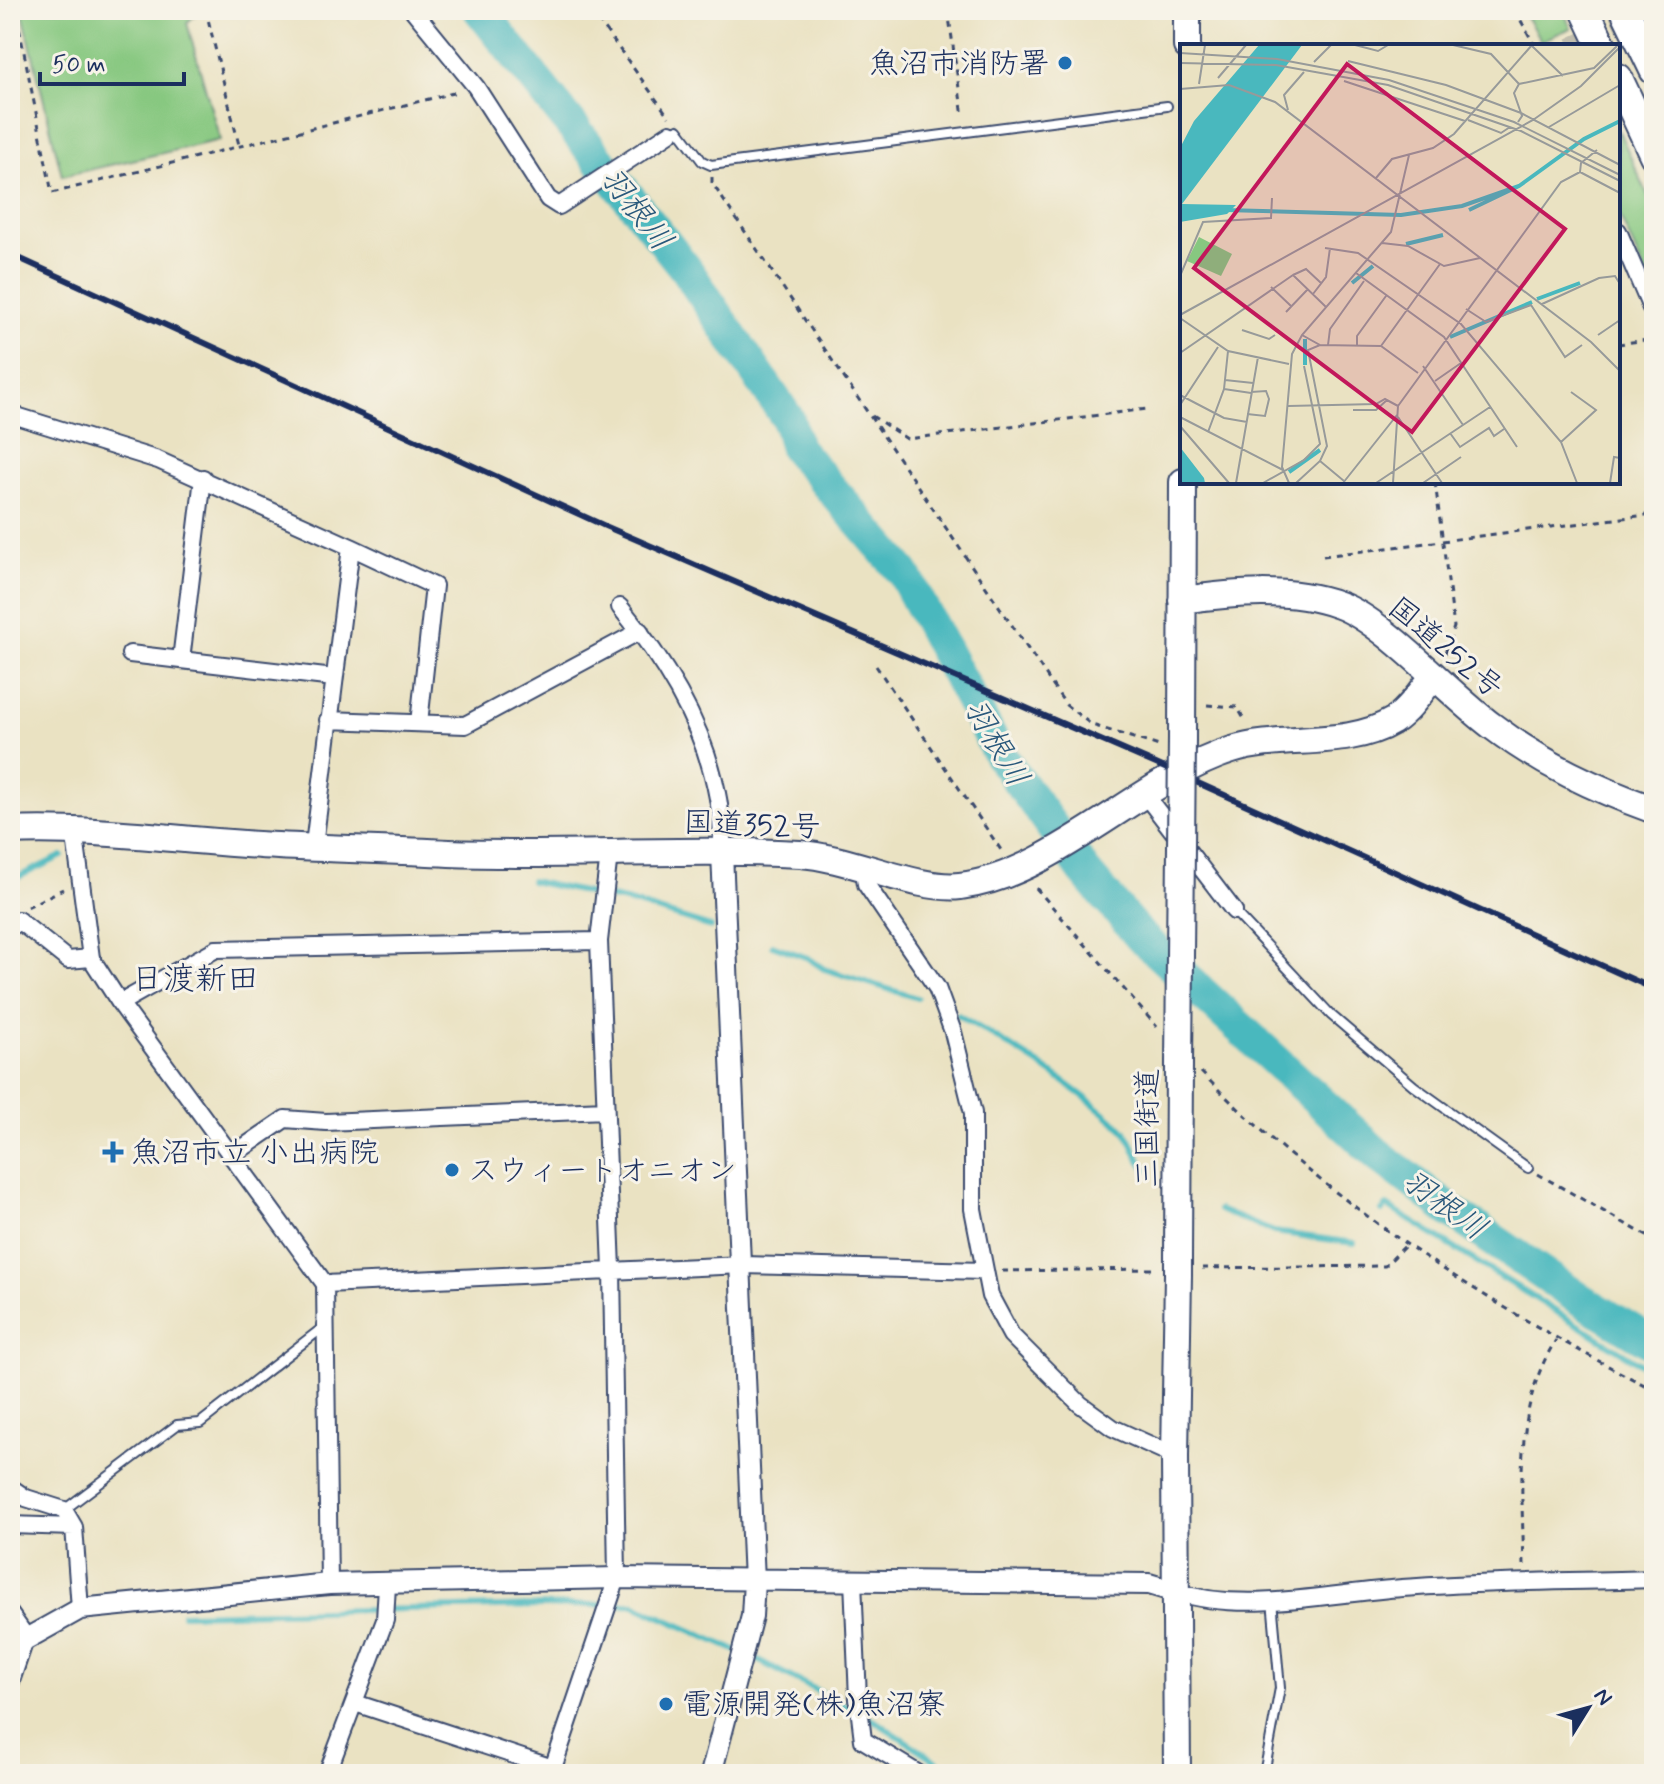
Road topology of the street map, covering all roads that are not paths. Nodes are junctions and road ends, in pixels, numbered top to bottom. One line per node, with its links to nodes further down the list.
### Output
1 (413, 10): 10 (street)
2 (1187, 10): 5 (highway)
3 (1585, 10): 6 (highway)
4 (1625, 10): 7 (highway)
5 (1187, 44)
6 (1601, 44)
7 (1654, 70)
8 (1620, 82): 11 (highway)
9 (1167, 106): 10 (lane)
10 (674, 131)
11 (1654, 155)
12 (1620, 236): 13 (street)
13 (1654, 315)
14 (10, 414): 15 (street)
15 (203, 478): 17 (street); 22 (street)
16 (1183, 484): 18 (highway, 三国街道)
17 (351, 547): 24 (street); 26 (street)
18 (1182, 600): 23 (highway, 国道252号); 47 (highway, 三国街道, bridge)
19 (620, 607): 20 (street)
20 (640, 631): 26 (street); 32 (street)
21 (130, 654): 22 (street)
22 (181, 660): 24 (street)
23 (1433, 677): 27 (highway, 国道352号); 28 (highway, 国道252号)
24 (334, 678): 25 (street)
25 (328, 720): 26 (street); 31 (street)
26 (419, 723)
27 (1141, 799): 34 (highway, 国道352号); 35 (street)
28 (1654, 810)
29 (74, 829): 30 (highway, 国道352号); 31 (highway, 国道352号); 38 (street)
30 (10, 831)
31 (314, 845): 33 (highway, 国道352号)
32 (722, 853): 33 (highway, 国道352号); 34 (highway, 国道352号); 43 (street)
33 (609, 854): 37 (street)
34 (863, 865): 45 (street)
35 (1234, 911): 42 (lane)
36 (14, 924): 38 (street)
37 (599, 941): 39 (street); 40 (street)
38 (91, 958): 39 (street)
39 (120, 1003): 41 (street)
40 (605, 1110): 41 (street); 44 (street)
41 (231, 1156): 46 (street)
42 (1528, 1168)
43 (743, 1265): 44 (street); 45 (street); 55 (street)
44 (612, 1269): 46 (street); 52 (street)
45 (984, 1271): 47 (street)
46 (325, 1284): 49 (lane); 56 (street)
47 (1175, 1456): 58 (highway, 三国街道)
48 (10, 1487): 49 (street)
49 (64, 1510): 51 (street)
50 (10, 1525): 51 (street)
51 (74, 1527): 60 (street)
52 (617, 1578): 55 (street); 57 (street); 65 (street)
53 (1654, 1579): 59 (street)
54 (853, 1580): 55 (street); 58 (street); 68 (street)
55 (754, 1581): 67 (street)
56 (329, 1584): 57 (street); 60 (street)
57 (387, 1585): 64 (street)
58 (1176, 1592): 59 (street); 69 (highway, 三国街道)
59 (1272, 1599): 70 (lane)
60 (80, 1609): 62 (street)
61 (10, 1614): 62 (street)
62 (18, 1643): 63 (street)
63 (10, 1684)
64 (355, 1703): 65 (street); 66 (street)
65 (552, 1771)
66 (327, 1774)
67 (711, 1774)
68 (919, 1774)
69 (1177, 1774)
70 (1264, 1774)

